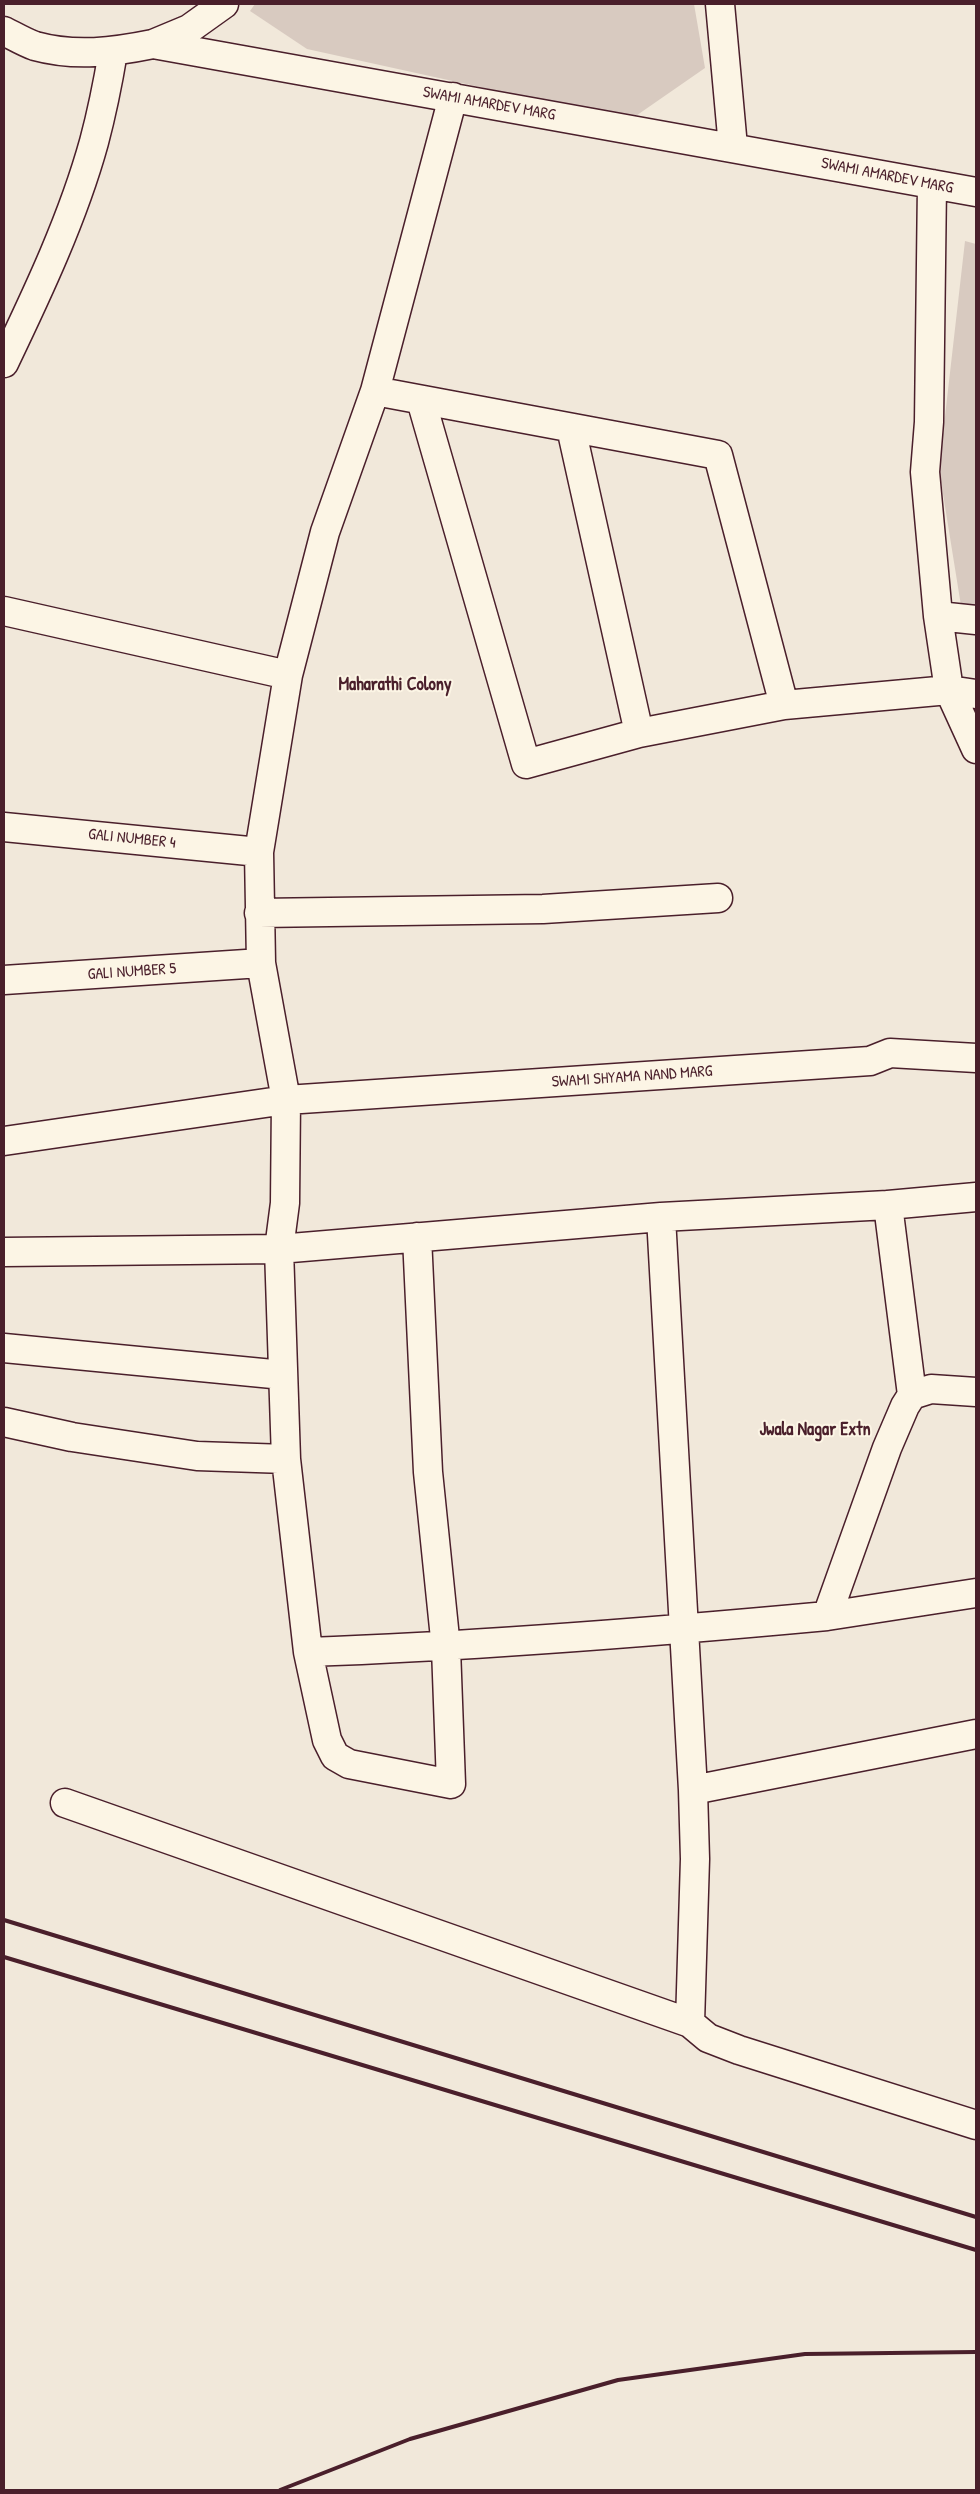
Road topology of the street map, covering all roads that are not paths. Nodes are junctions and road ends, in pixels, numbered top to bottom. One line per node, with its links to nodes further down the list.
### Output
1 (224, 4): 4 (street)
2 (720, 4): 7 (street)
3 (4, 31): 5 (street, SWAMI AMARDEV MARG)
4 (153, 44): 5 (street, SWAMI AMARDEV MARG); 6 (street, SWAMI AMARDEV MARG)
5 (113, 52): 10 (street)
6 (453, 97): 7 (street, SWAMI AMARDEV MARG); 11 (street)
7 (733, 147): 8 (street, SWAMI AMARDEV MARG)
8 (932, 184): 9 (street, SWAMI AMARDEV MARG); 15 (street)
9 (976, 192)
10 (4, 363)
11 (375, 391): 12 (street); 17 (street)
12 (421, 400): 13 (street); 21 (street)
13 (571, 428): 20 (street); 21 (street)
14 (4, 611): 17 (street)
15 (938, 616): 16 (street); 18 (street)
16 (976, 620)
17 (288, 675): 24 (street)
18 (949, 690): 19 (street); 20 (street); 22 (street)
19 (976, 694)
20 (784, 705): 21 (street)
21 (639, 733)
22 (976, 749)
23 (4, 826): 24 (street, GALI NUMBER 4)
24 (260, 852): 26 (street)
25 (718, 898): 26 (street)
26 (259, 913): 27 (street)
27 (261, 962): 28 (street, GALI NUMBER 5); 30 (street)
28 (4, 980)
29 (976, 1058): 30 (street, SWAMI SHYAMA NAND MARG)
30 (286, 1100): 31 (street, SWAMI SHYAMA NAND MARG); 36 (street)
31 (4, 1141)
32 (976, 1197): 33 (street)
33 (888, 1206): 34 (street); 41 (street)
34 (660, 1217): 35 (street); 46 (street)
35 (417, 1237): 36 (street); 47 (street)
36 (279, 1249): 37 (street); 39 (street)
37 (4, 1252)
38 (4, 1348): 39 (street)
39 (283, 1375): 43 (street)
40 (976, 1392): 41 (street)
41 (912, 1395): 45 (street)
42 (4, 1422): 43 (street)
43 (286, 1459): 48 (street)
44 (976, 1593): 45 (street)
45 (827, 1616): 46 (street)
46 (684, 1630): 47 (street); 50 (street)
47 (446, 1648): 48 (street); 48 (street)
48 (308, 1652)
49 (976, 1734): 50 (street)
50 (693, 1790): 52 (street)
51 (65, 1803): 52 (street)
52 (690, 2023): 53 (street)
53 (976, 2124)

